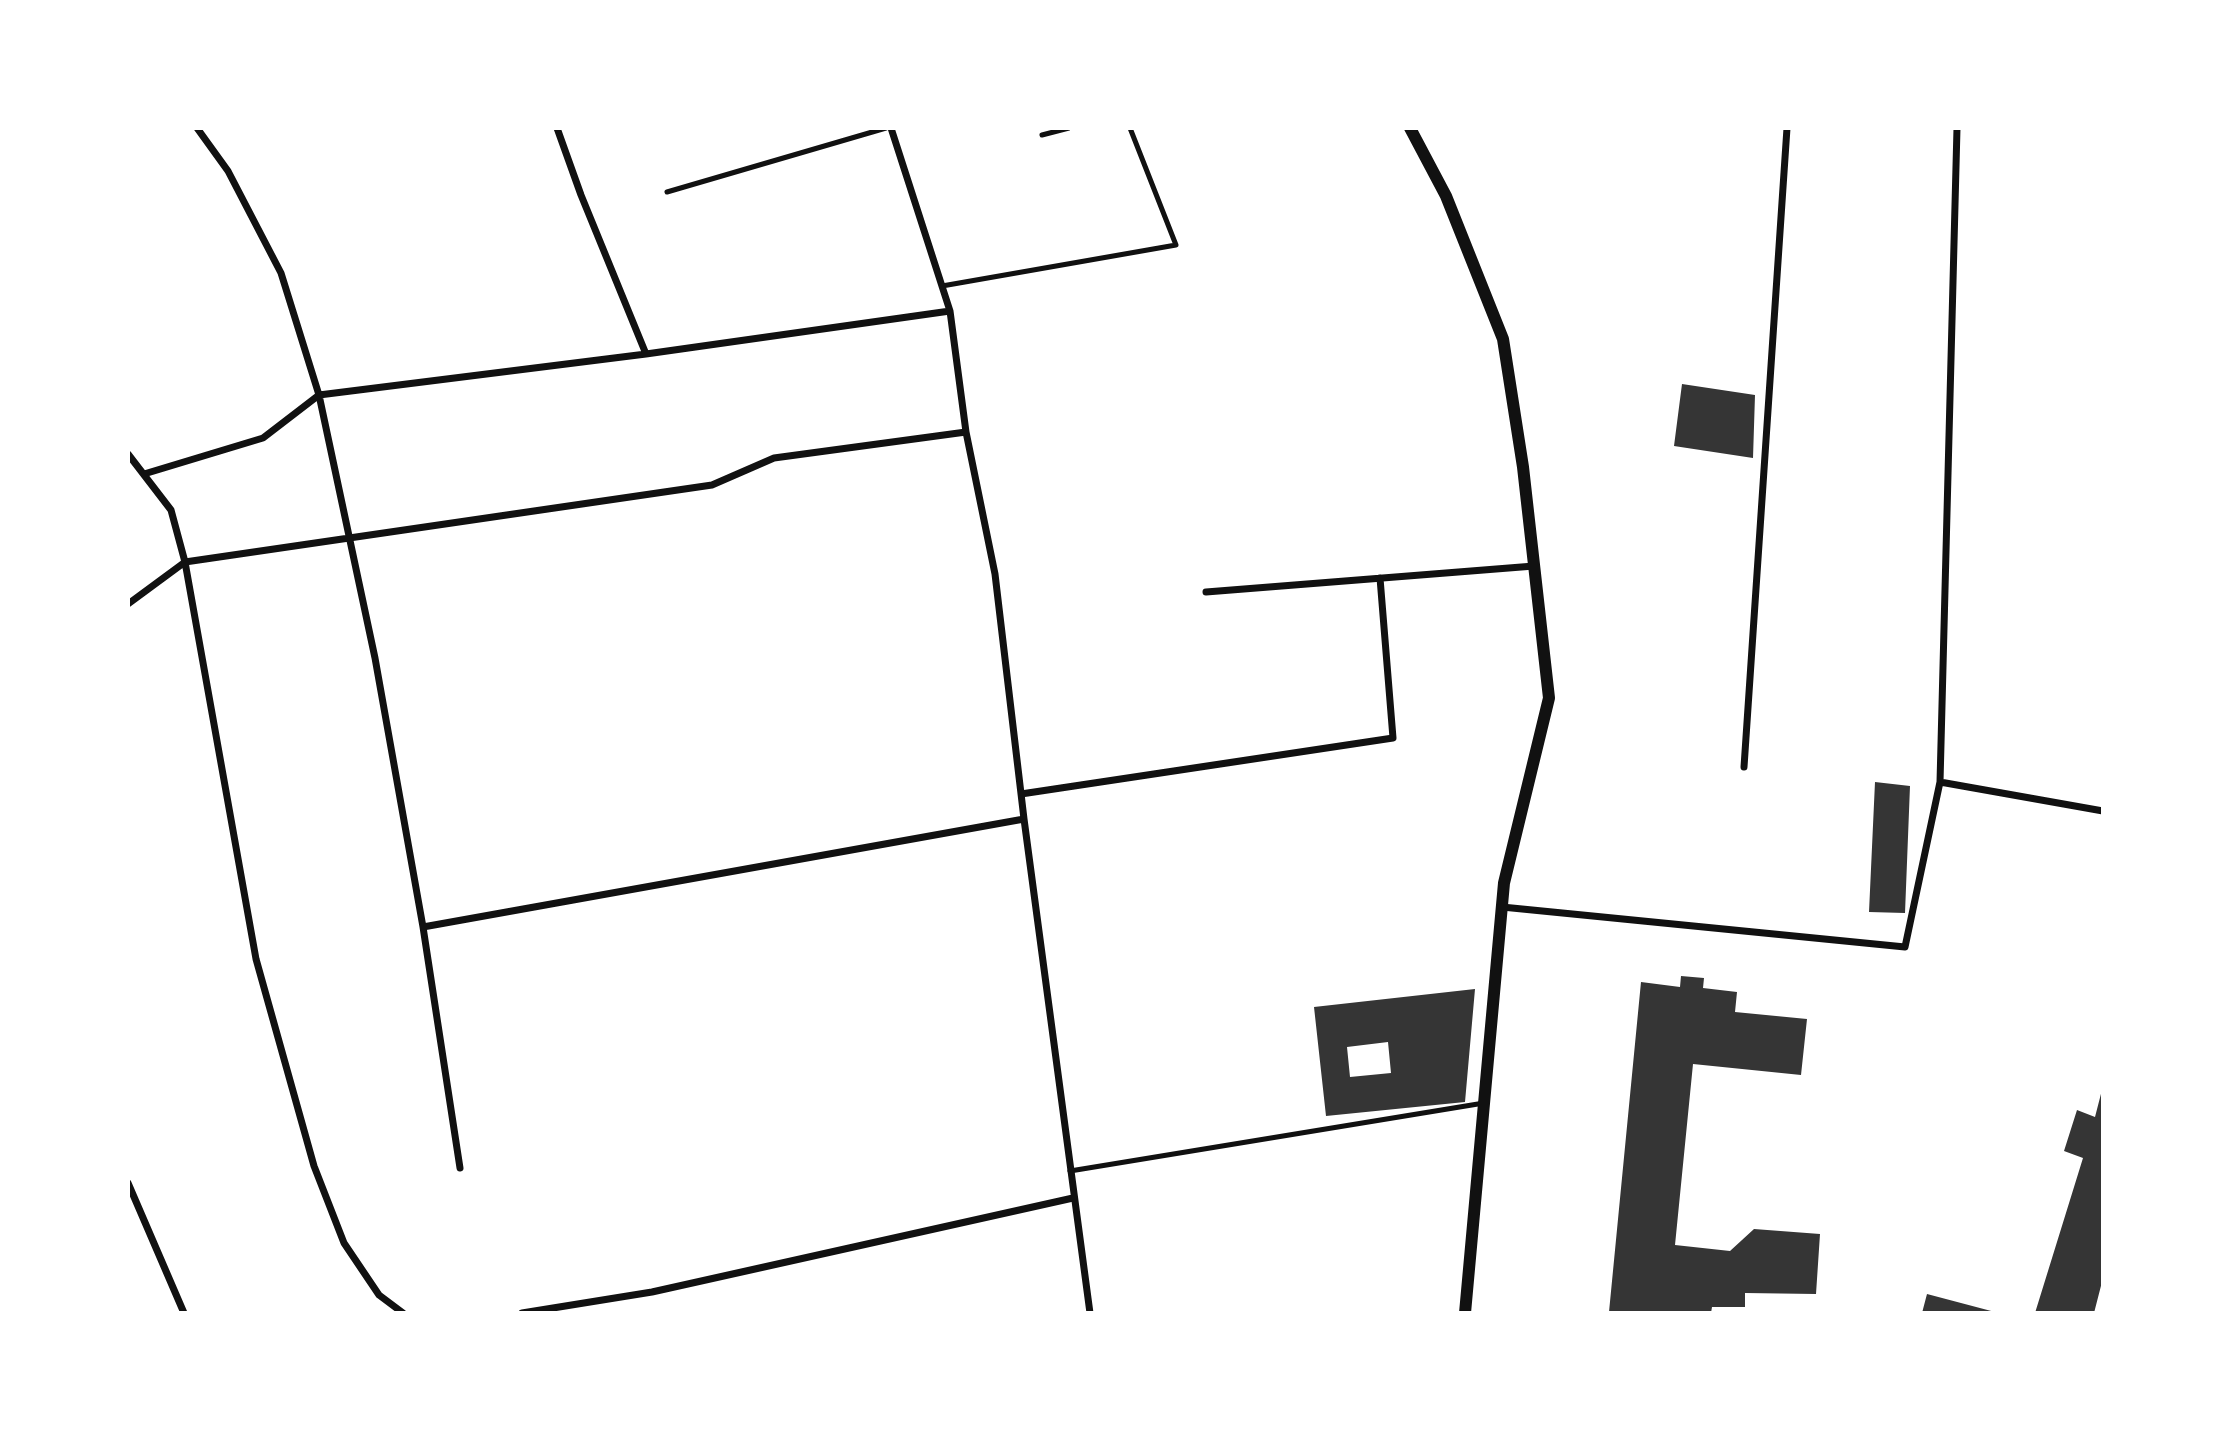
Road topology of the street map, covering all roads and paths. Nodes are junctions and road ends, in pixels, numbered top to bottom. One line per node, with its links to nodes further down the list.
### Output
1 (197, 128): 14 (street)
2 (557, 128): 13 (street)
3 (889, 128): 10 (lane); 11 (street)
4 (1069, 128): 9 (lane)
5 (1129, 128): 11 (lane)
6 (1410, 128): 20 (street)
7 (1787, 128): 24 (street)
8 (1957, 128): 25 (street)
9 (1042, 135)
10 (667, 192)
11 (942, 286): 12 (street)
12 (950, 311): 13 (street); 15 (street)
13 (646, 354): 14 (street)
14 (319, 395): 17 (street); 18 (street)
15 (966, 432): 18 (street); 26 (street)
16 (128, 454): 17 (street)
17 (144, 474): 19 (street)
18 (350, 538): 19 (street); 30 (street)
19 (185, 562): 23 (street); 37 (street)
20 (1534, 566): 21 (street); 29 (street)
21 (1380, 578): 22 (street); 26 (street)
22 (1206, 592)
23 (128, 604)
24 (1745, 767)
25 (1940, 782): 27 (street); 29 (street)
26 (1021, 794): 28 (street)
27 (2103, 811)
28 (1024, 819): 30 (street); 33 (street)
29 (1502, 907): 31 (street)
30 (423, 927): 32 (street)
31 (1485, 1103): 33 (lane); 40 (street)
32 (460, 1168)
33 (1070, 1171): 35 (street)
34 (128, 1184): 36 (street)
35 (1073, 1198): 38 (street); 39 (street)
36 (184, 1313)
37 (403, 1313)
38 (522, 1313)
39 (1090, 1313)
40 (1465, 1313)

